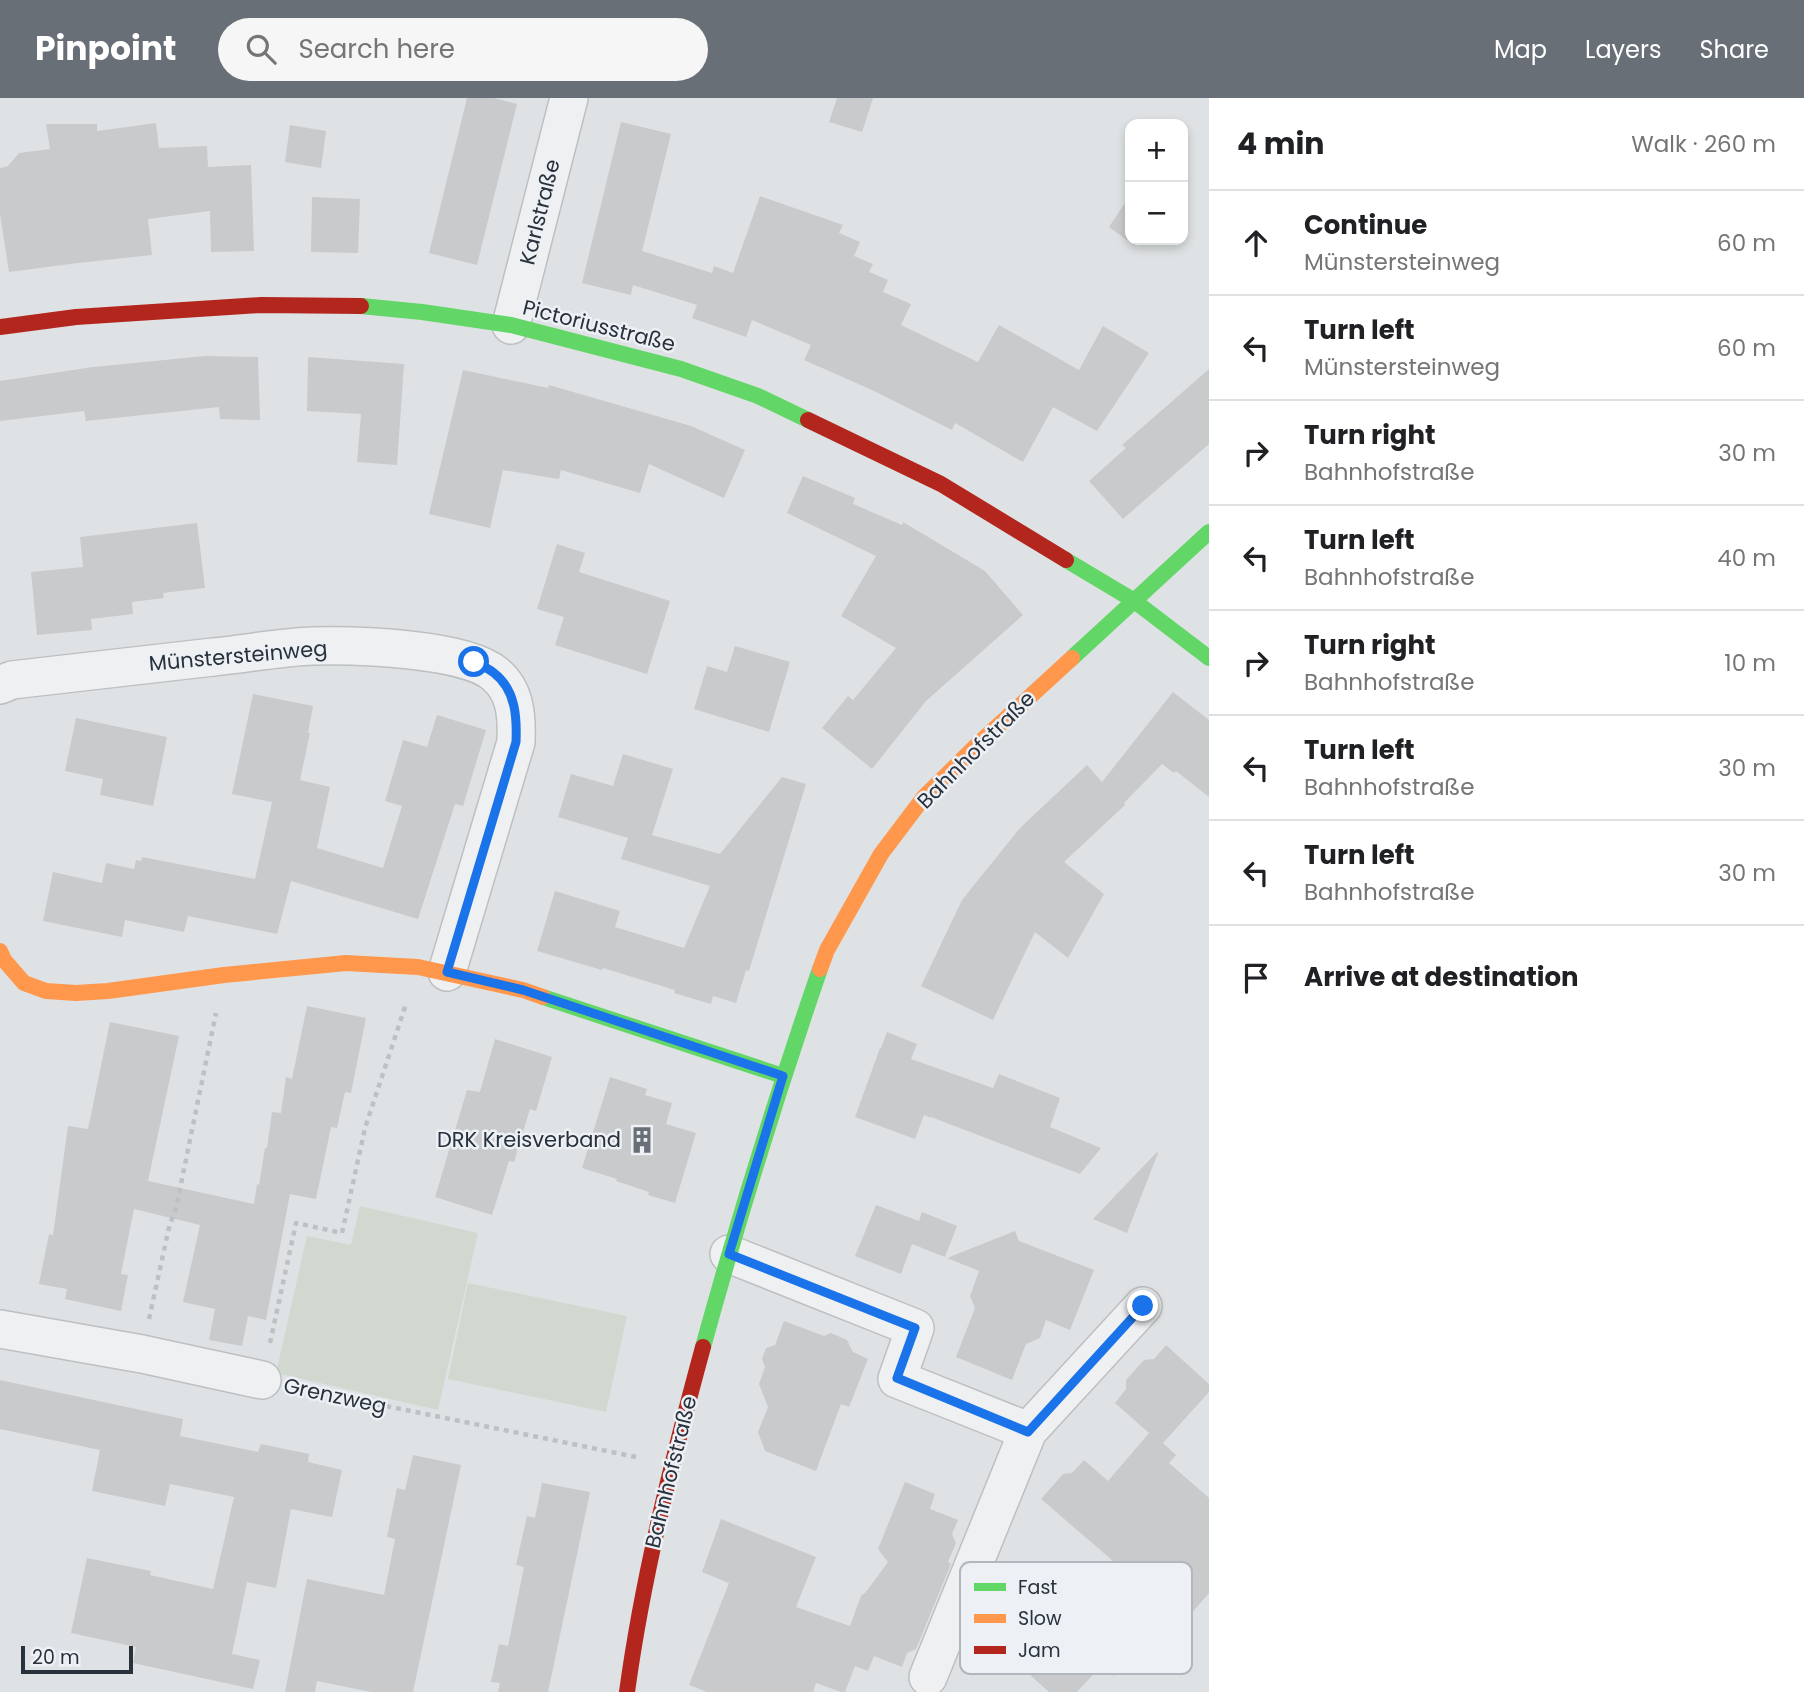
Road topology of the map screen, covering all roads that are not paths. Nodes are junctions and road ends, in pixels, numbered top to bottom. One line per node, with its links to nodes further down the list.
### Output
1 (569, 98): 2 (street, Karlstraße)
2 (511, 325): 3 (street, Pictoriusstraße); 5 (street, Pictoriusstraße)
3 (0, 327)
4 (1209, 532): 5 (street, Bahnhofstraße)
5 (1133, 600): 6 (street, Pictoriusstraße); 10 (street, Bahnhofstraße)
6 (1209, 658)
7 (0, 685): 9 (street, Münstersteinweg)
8 (0, 951): 9 (street)
9 (433, 970): 10 (street)
10 (783, 1076): 11 (street, Bahnhofstraße)
11 (729, 1254): 15 (street); 19 (street, Bahnhofstraße)
12 (1143, 1306): 15 (street)
13 (0, 1329): 14 (street, Grenzweg)
14 (262, 1380)
15 (1028, 1432): 16 (street)
16 (975, 1562)
17 (960, 1599): 18 (street)
18 (928, 1677)
19 (627, 1692)

